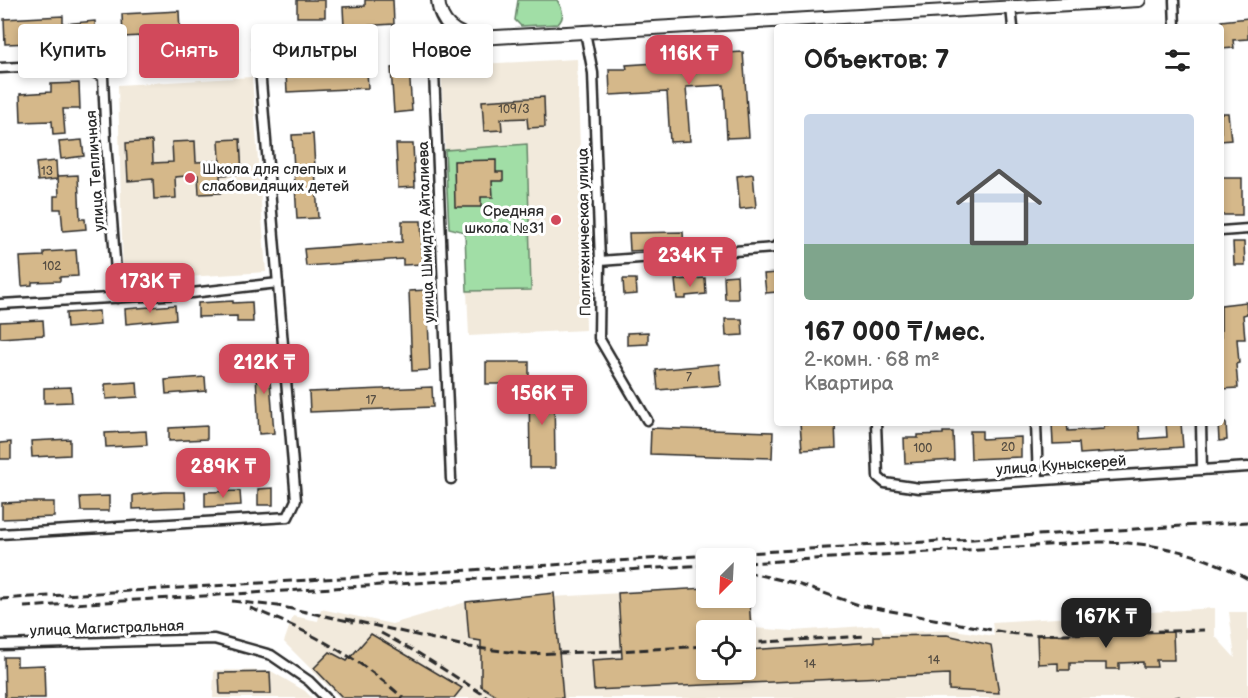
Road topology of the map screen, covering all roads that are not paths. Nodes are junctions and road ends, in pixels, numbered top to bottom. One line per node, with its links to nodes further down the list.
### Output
1 (438, 0): 6 (street)
2 (1139, 0): 4 (street)
3 (1174, 0): 9 (street)
4 (1011, 7): 5 (street); 8 (street)
5 (843, 22): 7 (street)
6 (448, 24)
7 (791, 24)
8 (1013, 24)
9 (1176, 24)
10 (774, 25): 11 (street)
11 (585, 32): 12 (street); 19 (street, Политехническая улица)
12 (493, 37)
13 (0, 68): 21 (street, улица Тепличная)
14 (261, 78): 20 (street)
15 (434, 78): 29 (street, улица Шмидта Айталиева)
16 (1248, 229): 17 (street)
17 (1224, 231)
18 (774, 248): 19 (street)
19 (600, 261): 23 (street, Политехническая улица)
20 (278, 283): 21 (street); 31 (street)
21 (118, 298): 22 (street)
22 (0, 304)
23 (647, 420)
24 (876, 426): 30 (street, улица Куныскерей)
25 (1036, 426): 30 (street)
26 (1201, 426): 28 (street)
27 (1248, 467): 28 (street, улица Куныскерей)
28 (1202, 470): 30 (street, улица Куныскерей)
29 (452, 479)
30 (1038, 480)
31 (0, 534)
32 (0, 645): 33 (street, улица Магистральная)
33 (326, 698)

